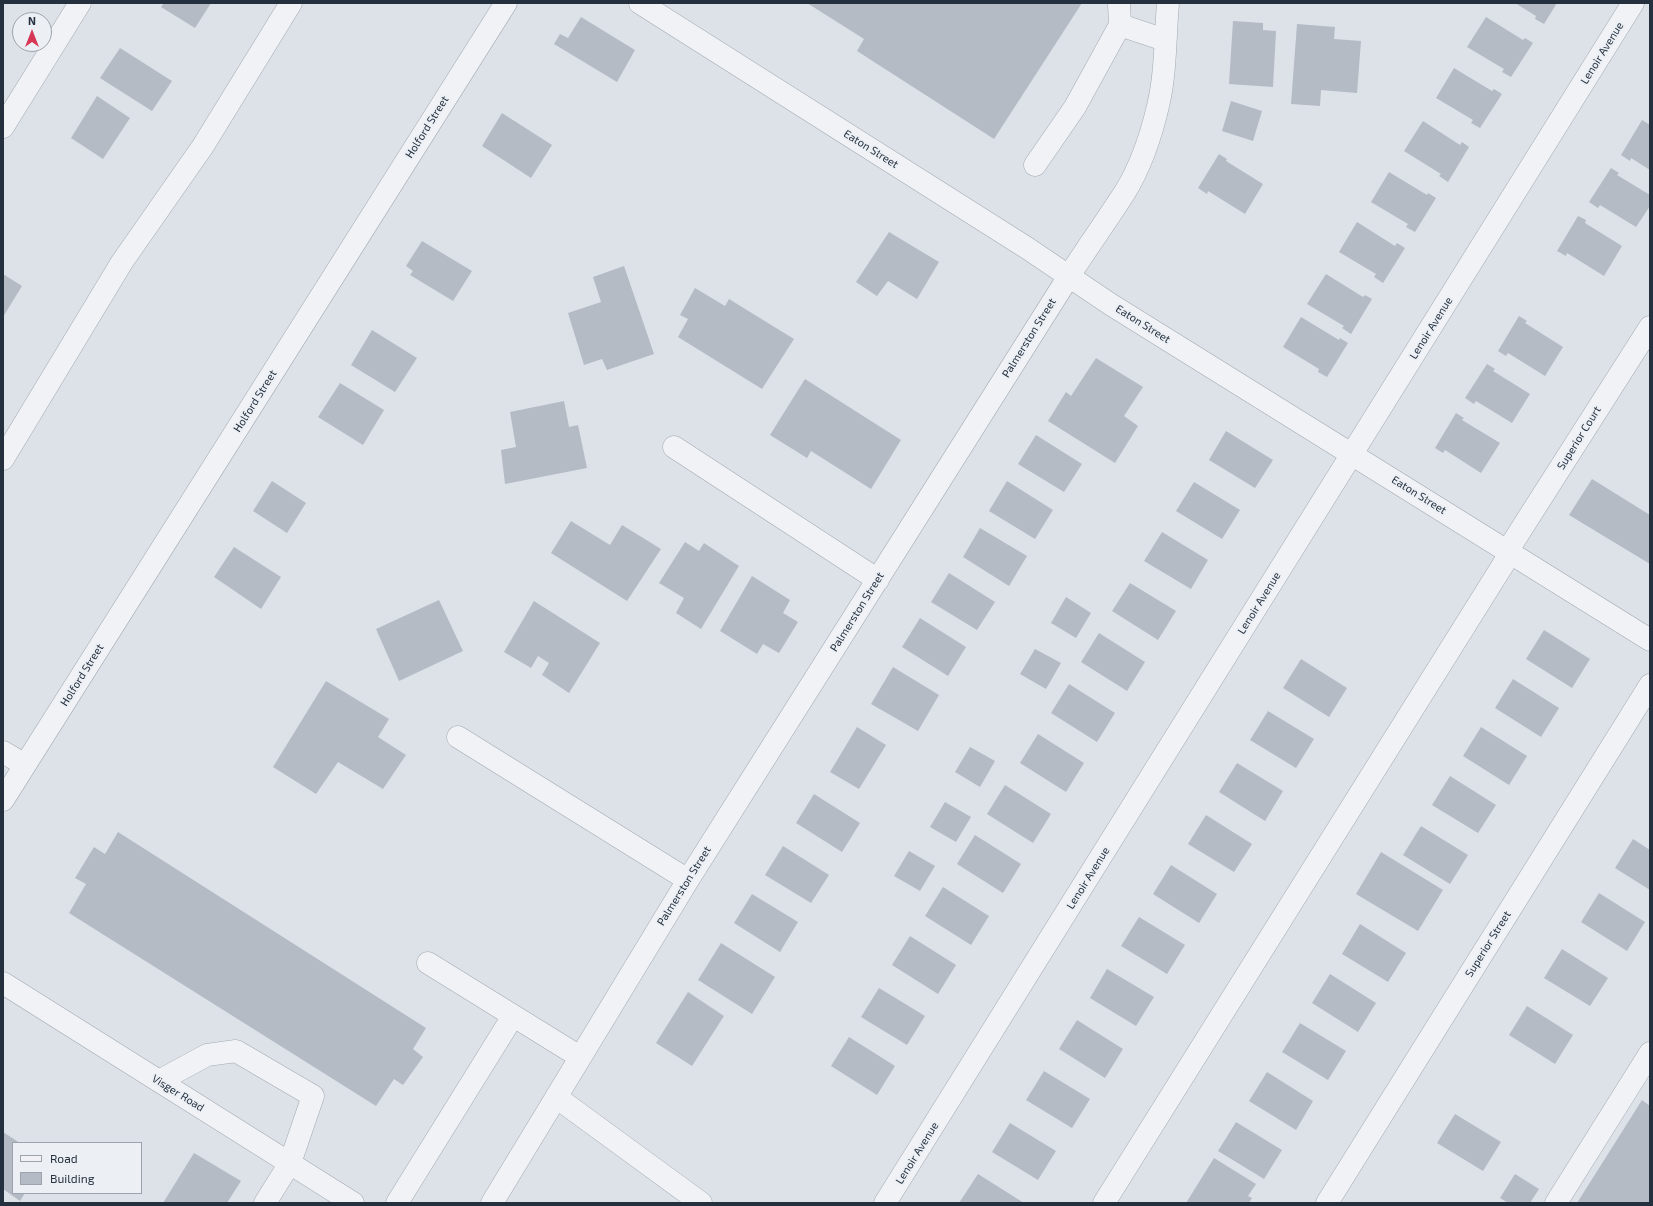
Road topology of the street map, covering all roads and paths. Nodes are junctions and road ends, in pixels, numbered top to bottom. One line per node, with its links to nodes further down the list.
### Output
1 (80, 3): 10 (street)
2 (291, 3): 16 (street)
3 (506, 3): 23 (street, Holford Street)
4 (640, 3): 12 (street, Eaton Street)
5 (1119, 3): 8 (street)
6 (1168, 3): 9 (street, Palmerston Street)
7 (1634, 3): 15 (street, Lenoir Avenue)
8 (1120, 25): 9 (street); 11 (street)
9 (1165, 40): 12 (street, Palmerston Street)
10 (3, 127)
11 (1035, 165)
12 (1069, 276): 15 (street, Eaton Street); 18 (street, Palmerston Street)
13 (1650, 327): 17 (street, Superior Court)
14 (674, 447): 18 (street)
15 (1352, 454): 17 (street, Eaton Street); 39 (street, Lenoir Avenue)
16 (3, 459)
17 (1509, 551): 19 (street, Eaton Street); 40 (street, Superior Court)
18 (878, 580): 25 (street, Palmerston Street)
19 (1650, 640)
20 (1650, 685): 41 (street, Superior Street)
21 (458, 737): 25 (street)
22 (3, 752): 23 (street)
23 (25, 765): 24 (street, Holford Street)
24 (3, 800)
25 (688, 880): 30 (street, Palmerston Street)
26 (428, 963): 28 (street)
27 (3, 983): 31 (street, Visger Road)
28 (513, 1016): 30 (street); 36 (street)
29 (1650, 1053): 42 (street)
30 (580, 1058): 32 (street, Palmerston Street)
31 (159, 1081): 33 (street, Visger Road); 33 (street)
32 (556, 1097): 37 (street, Palmerston Street); 38 (street)
33 (290, 1163): 34 (street); 35 (street, Visger Road)
34 (265, 1203)
35 (353, 1203)
36 (397, 1203)
37 (492, 1203)
38 (701, 1203)
39 (885, 1203)
40 (1104, 1203)
41 (1327, 1203)
42 (1556, 1203)

